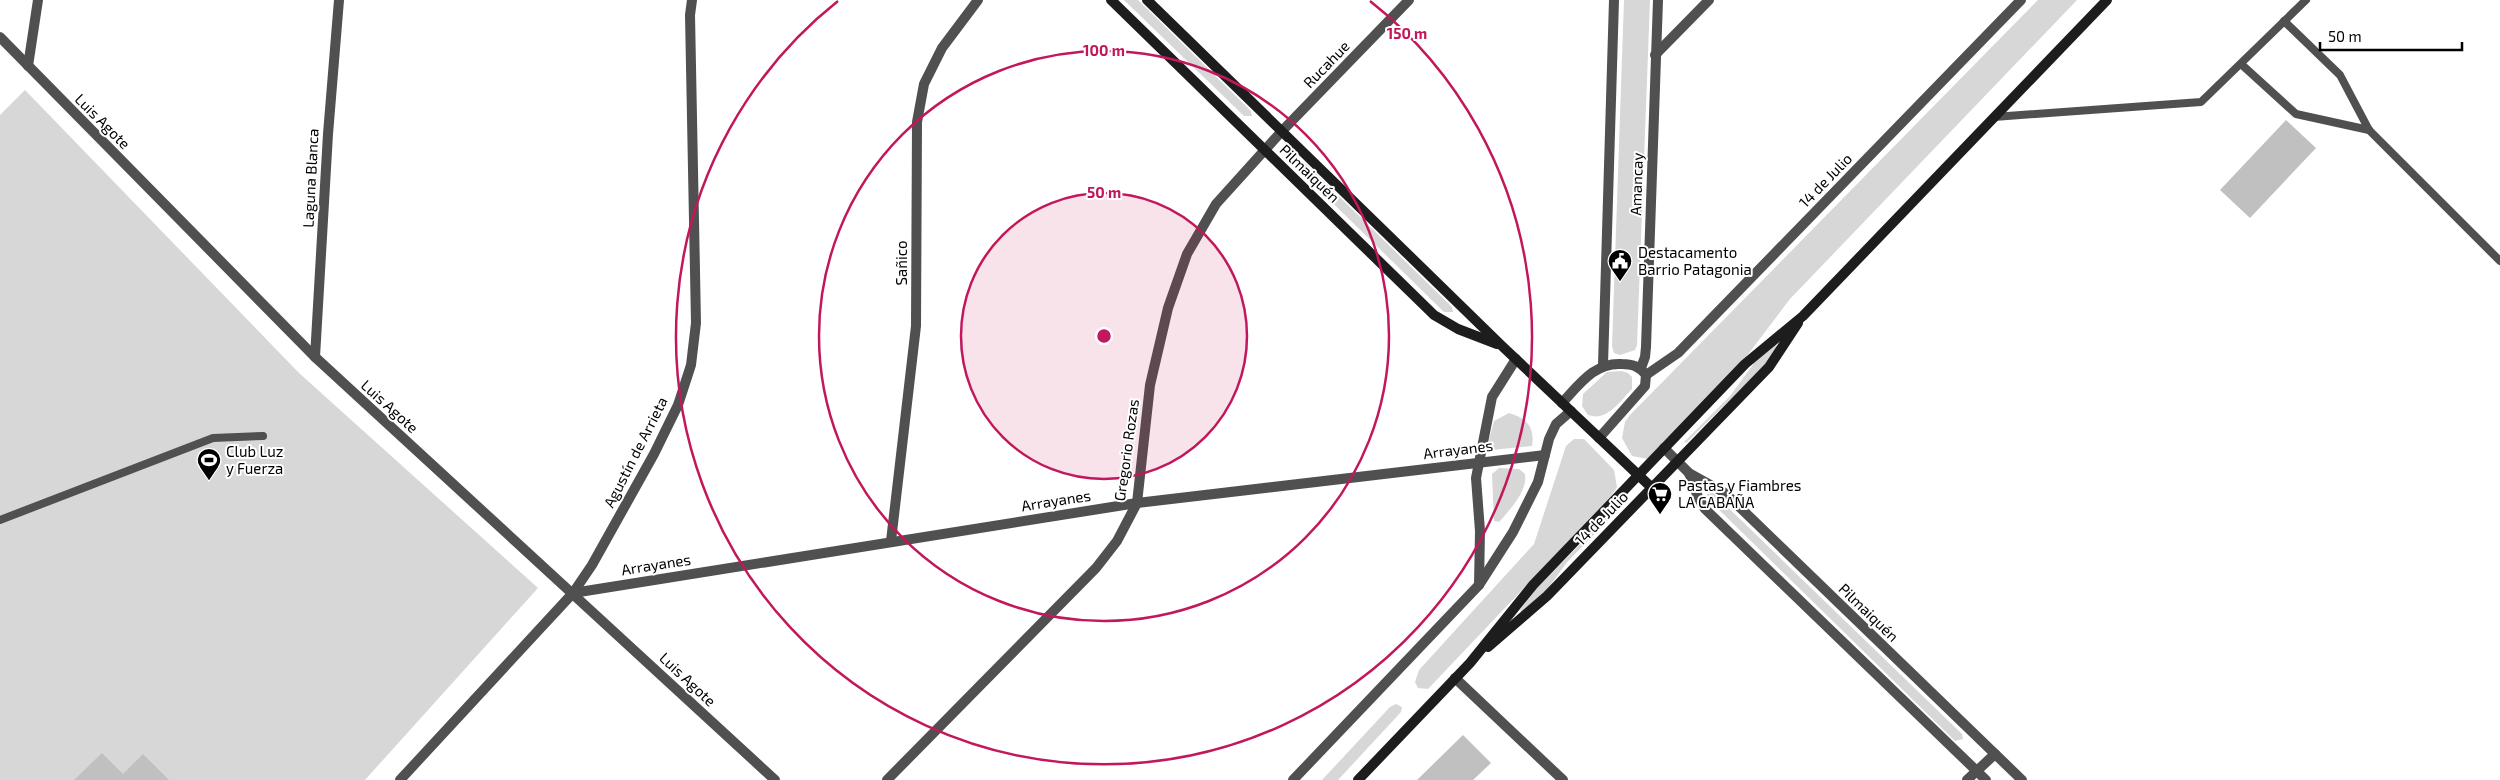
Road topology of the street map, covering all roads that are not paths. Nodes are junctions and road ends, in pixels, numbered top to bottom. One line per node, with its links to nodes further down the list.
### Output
1 (38, 0): 18 (street)
2 (340, 0): 26 (street, Laguna Blanca)
3 (692, 0): 45 (street, Agustín de Arrieta)
4 (978, 0): 43 (street, Sañico)
5 (1111, 0): 22 (main road, Pilmaiquén)
6 (1147, 0): 21 (main road, Pilmaiquén)
7 (1409, 0): 21 (street, Rucahue)
8 (1614, 0): 28 (street, Amancay)
9 (1658, 0): 16 (street, Amancay)
10 (1709, 0): 16 (street)
11 (2021, 0): 29 (street, 14 de Julio)
12 (2107, 0): 19 (main road, 14 de Julio)
13 (2306, 0): 14 (lane)
14 (2284, 21): 17 (lane); 20 (lane)
15 (0, 37): 18 (street, Luis Agote)
16 (1655, 55): 29 (street, Amancay)
17 (2241, 64): 19 (lane); 20 (lane)
18 (28, 66): 26 (street, Luis Agote)
19 (1994, 117): 24 (main road, 14 de Julio)
20 (2369, 130): 23 (lane)
21 (1282, 131): 22 (street, Rucahue); 25 (main road, Pilmaiquén)
22 (1265, 149): 25 (main road, Pilmaiquén); 41 (street, Gregorio Rozas)
23 (2500, 261)
24 (1802, 316): 34 (main road, 14 de Julio); 36 (main road, 14 de Julio)
25 (1502, 346): 27 (main road, Pilmaiquén)
26 (315, 357): 45 (street, Luis Agote)
27 (1516, 359): 30 (main road, Pilmaiquén); 37 (street)
28 (1603, 365): 29 (street); 30 (street)
29 (1643, 372): 33 (street, Amancay)
30 (1562, 403): 31 (main road, Pilmaiquén)
31 (1571, 412): 33 (main road, Pilmaiquén); 35 (street)
32 (263, 436): 42 (lane)
33 (1599, 438): 39 (main road, Pilmaiquén)
34 (1664, 448): 36 (street, Pilmaiquén); 39 (main road, 14 de Julio)
35 (1545, 455): 37 (street, Arrayanes); 44 (street)
36 (1677, 460): 38 (street, Pilmaiquén); 40 (main road, 14 de Julio)
37 (1480, 461): 41 (street, Arrayanes); 44 (street)
38 (1689, 473): 48 (street, Pilmaiquén); 49 (street, Pilmaiquén)
39 (1638, 476): 40 (main road, Pilmaiquén); 46 (main road, 14 de Julio)
40 (1651, 488): 46 (main road, 14 de Julio)
41 (1137, 503): 43 (street, Arrayanes); 52 (street, Gregorio Rozas)
42 (0, 520)
43 (891, 541): 45 (street, Arrayanes)
44 (1479, 585): 53 (street)
45 (573, 593): 50 (street, Agustín de Arrieta); 51 (street, Luis Agote)
46 (1470, 662): 47 (main road, 14 de Julio)
47 (1455, 678): 54 (main road, 14 de Julio); 55 (street)
48 (1995, 754): 49 (street); 58 (street, Pilmaiquén)
49 (1976, 770): 56 (street); 57 (street, Pilmaiquén)
50 (400, 780)
51 (775, 780)
52 (887, 780)
53 (1293, 780)
54 (1358, 780)
55 (1562, 780)
56 (1967, 780)
57 (1986, 780)
58 (2022, 780)

